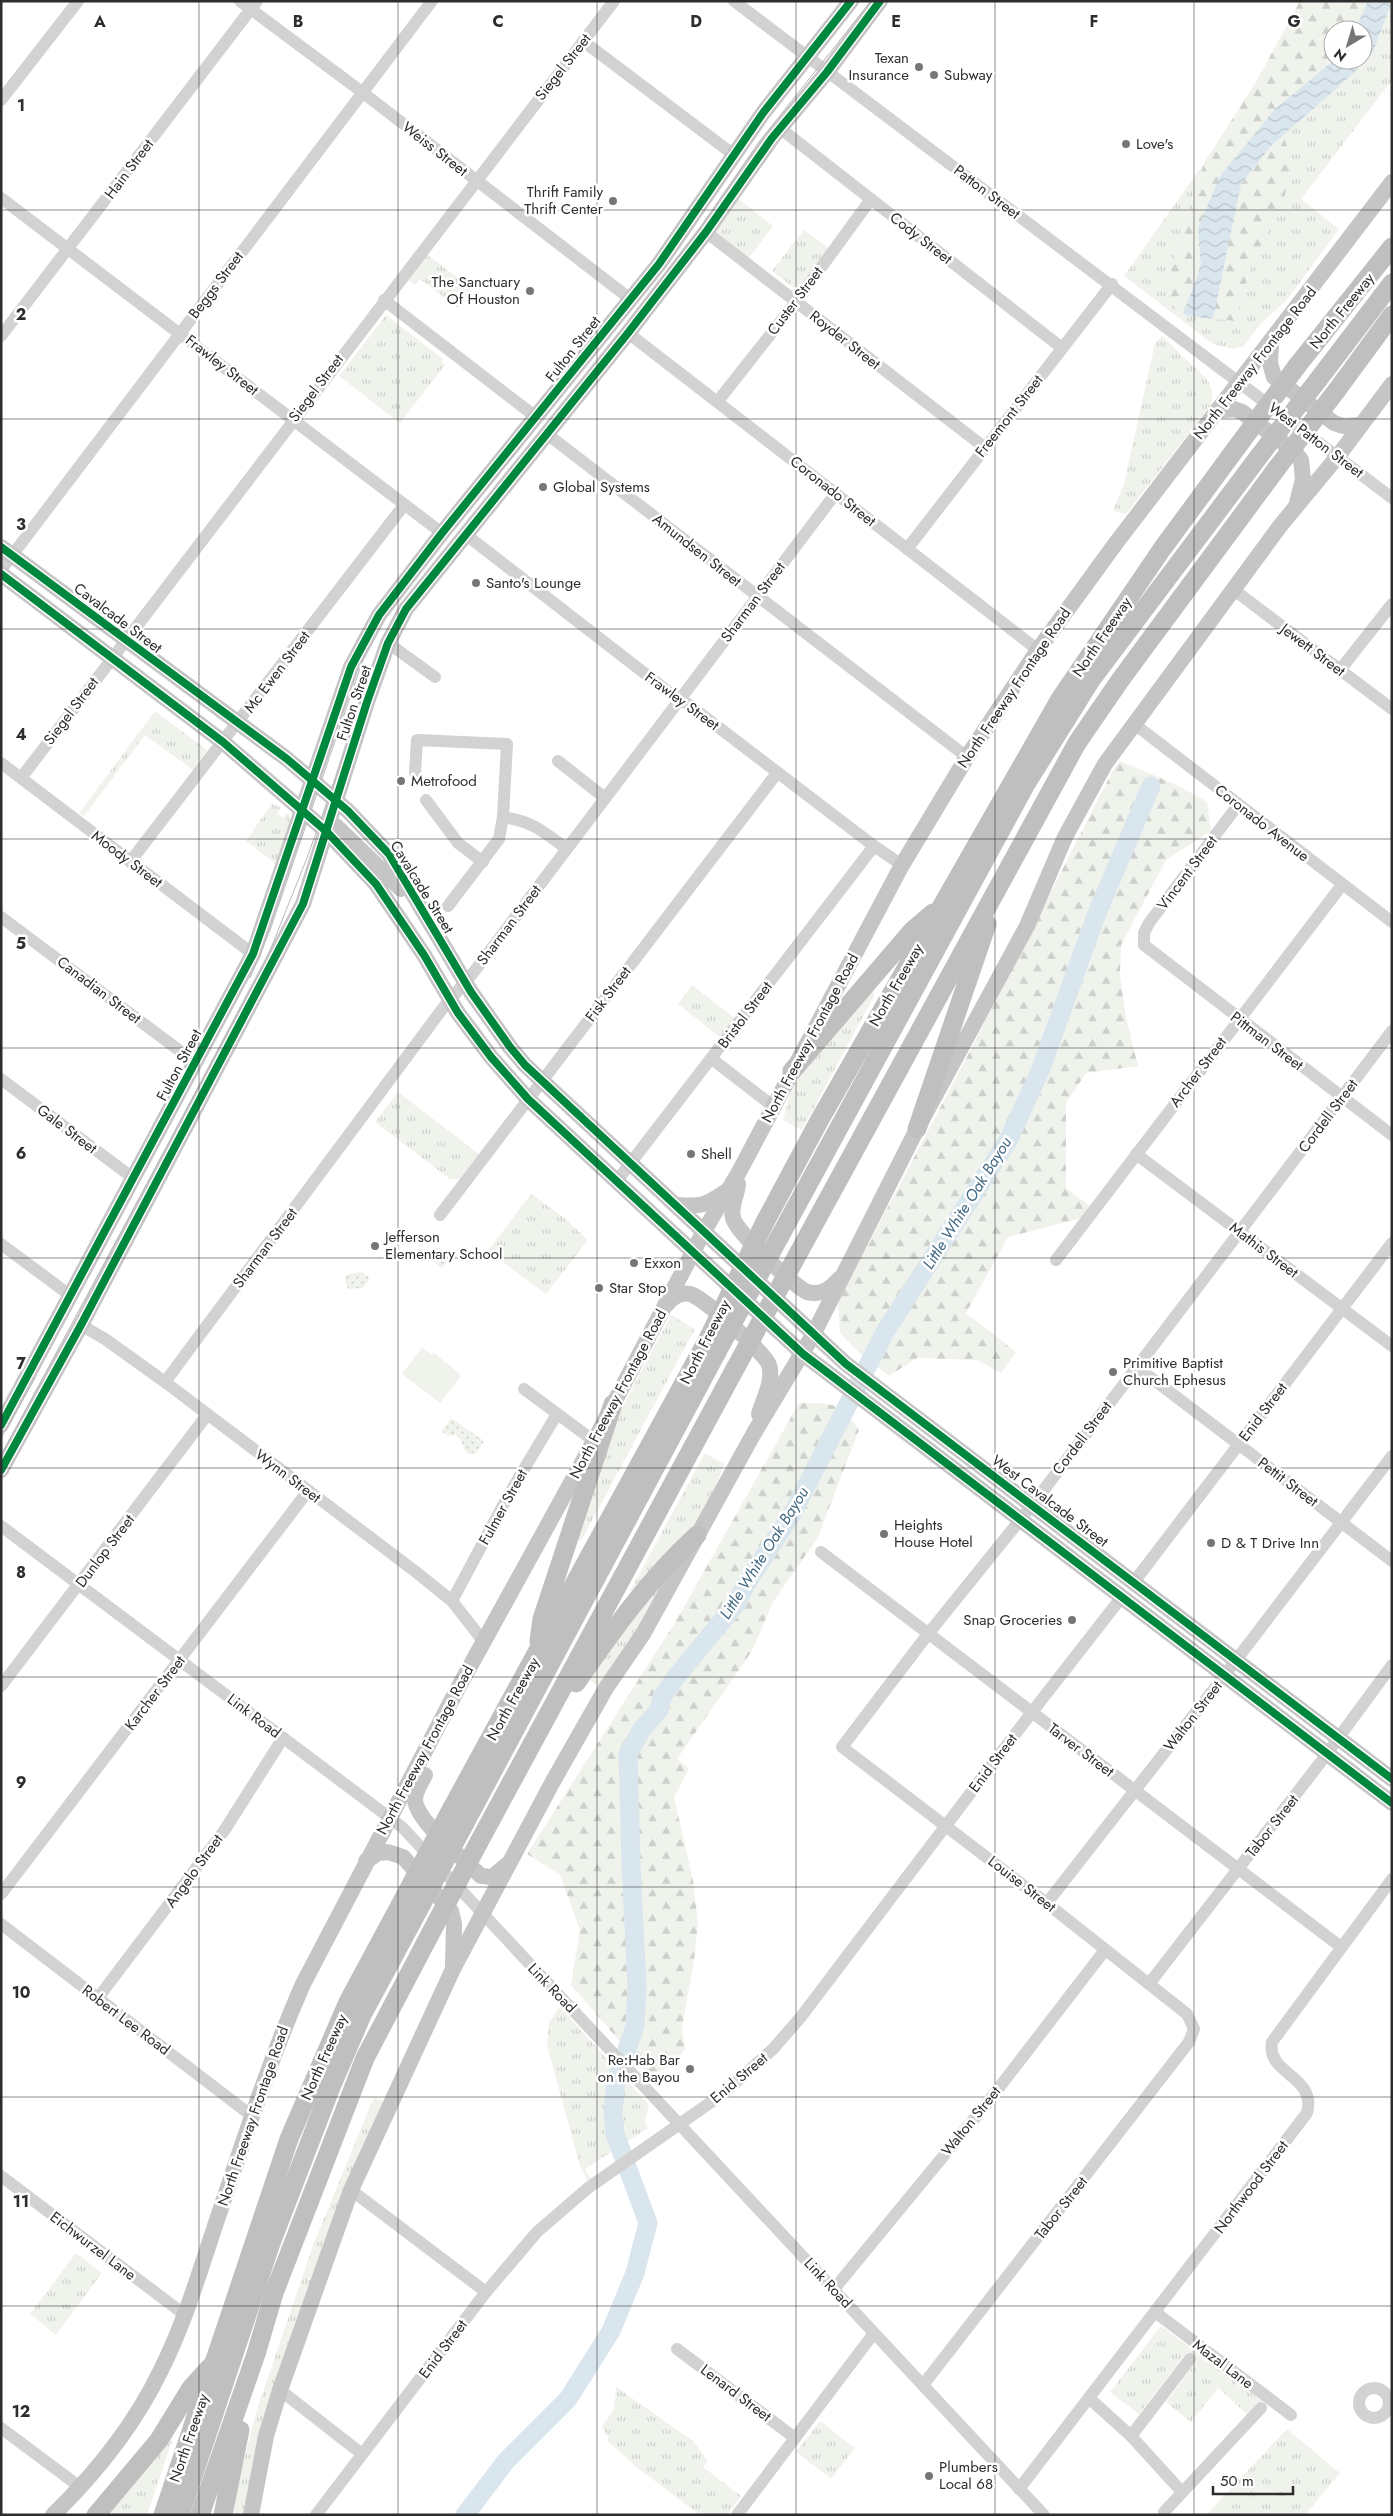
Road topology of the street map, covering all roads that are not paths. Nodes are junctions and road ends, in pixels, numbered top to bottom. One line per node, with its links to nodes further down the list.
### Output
1 (78, 1): 13 (street)
2 (240, 1): 8 (street, Weiss Street)
3 (432, 1): 12 (street, Beggs Street)
4 (614, 1): 9 (street, Siegel Street)
5 (734, 1): 10 (street, Patton Street)
6 (851, 1): 10 (main road, Fulton Street)
7 (880, 1): 11 (main road, Fulton Street)
8 (254, 5): 12 (street, Weiss Street); 22 (street, Hain Street)
9 (583, 41): 15 (street); 16 (street, Siegel Street)
10 (807, 58): 11 (street, Patton Street); 15 (main road, Fulton Street)
11 (827, 72): 14 (main road, Fulton Street); 24 (street, Patton Street)
12 (362, 92): 16 (street, Weiss Street); 29 (street, Beggs Street)
13 (1, 100)
14 (781, 129): 19 (street, Cody Street); 20 (main road, Fulton Street)
15 (734, 155): 25 (main road, Fulton Street)
16 (476, 180): 25 (street, Weiss Street); 26 (street, Siegel Street)
17 (1392, 182): 32 (main road, North Freeway Frontage Road)
18 (1, 198): 22 (street, Frawley Street)
19 (871, 199): 27 (street, Custer Street); 33 (street, Cody Street)
20 (706, 232): 27 (street, Royder Street); 30 (main road, Fulton Street)
21 (1392, 247): 90 (highway, North Freeway, bridge)
22 (68, 249): 29 (street, Frawley Street); 31 (street, Hain Street)
23 (1392, 283): 130 (highway, North Freeway, bridge)
24 (1112, 284): 33 (street, Freemont Street); 34 (street, Patton Street)
25 (629, 298): 38 (main road, Fulton Street)
26 (384, 300): 38 (street); 39 (street, Siegel Street)
27 (796, 302): 36 (street, Custer Street); 42 (street, Royder Street)
28 (1392, 315): 87 (highway, bridge)
29 (180, 333): 39 (street, Frawley Street); 51 (street, Beggs Street)
30 (628, 333): 36 (street, Coronado Street); 41 (main road, Fulton Street)
31 (1, 336)
32 (1271, 342): 34 (main road, North Freeway Frontage Road); 40 (main road)
33 (1062, 348): 42 (street, Freemont Street)
34 (1239, 382): 37 (main road, North Freeway Frontage Road); 43 (street, West Patton Street)
35 (1392, 384): 40 (main road)
36 (718, 401): 44 (street, Coronado Street)
37 (1217, 411): 47 (main road); 59 (main road, North Freeway Frontage Road)
38 (536, 417): 48 (main road, Fulton Street)
39 (292, 420): 46 (street, Frawley Street); 57 (street, Siegel Street)
40 (1361, 425): 43 (main road)
41 (547, 434): 49 (main road, Fulton Street); 55 (street, Amundsen Street)
42 (984, 447): 50 (street, Freemont Street)
43 (1338, 456): 45 (street, West Patton Street); 47 (main road)
44 (836, 493): 50 (street, Coronado Street); 55 (street, Sharman Street)
45 (1392, 498)
46 (404, 505): 48 (street, Frawley Street); 65 (street, Mc Ewen Street)
47 (1296, 507): 54 (main road)
48 (442, 533): 74 (main road, Fulton Street)
49 (465, 534): 58 (main road, Fulton Street); 63 (street, Frawley Street)
50 (907, 549): 59 (street, Coronado Street)
51 (7, 552): 52 (street, Beggs Street); 57 (main road, Cavalcade Street)
52 (1, 570)
53 (1, 574): 60 (main road)
54 (1234, 590): 61 (street, Jewett Street); 66 (main road)
55 (757, 597): 63 (street, Sharman Street); 68 (street, Amundsen Street)
56 (1392, 604): 61 (street)
57 (125, 640): 60 (street, Siegel Street); 65 (main road, Cavalcade Street)
58 (388, 643): 62 (street); 76 (main road, Fulton Street)
59 (1038, 650): 68 (main road, North Freeway Frontage Road)
60 (111, 658): 67 (main road); 73 (street, Siegel Street)
61 (1340, 670): 64 (street, Jewett Street)
62 (435, 677)
63 (678, 700): 71 (street, Frawley Street); 75 (street, Sharman Street)
64 (1392, 710)
65 (238, 722): 67 (street, Mc Ewen Street); 74 (main road, Cavalcade Street)
66 (1133, 723): 78 (street, Coronado Avenue); 108 (main road)
67 (224, 742): 79 (main road); 84 (street, Mc Ewen Street)
68 (967, 757): 86 (main road, North Freeway Frontage Road)
69 (558, 761): 75 (street)
70 (1, 763): 73 (street, Moody Street)
71 (777, 772): 82 (street, Frawley Street); 104 (street, Fisk Street)
72 (415, 773): 80 (street)
73 (21, 778): 84 (street, Moody Street)
74 (311, 778): 76 (main road, Cavalcade Street); 79 (main road, Fulton Street)
75 (605, 798): 83 (street, Sharman Street)
76 (336, 800): 81 (main road, Fulton Street); 92 (main road, Cavalcade Street)
77 (426, 800): 85 (street)
78 (1238, 805): 88 (street, Coronado Avenue); 94 (street, Vincent Street)
79 (303, 809): 81 (main road); 95 (main road, Fulton Street)
80 (503, 817): 83 (street); 85 (street)
81 (328, 826): 92 (main road); 97 (main road); 128 (main road, Fulton Street)
82 (874, 846): 86 (street, Frawley Street); 100 (street, Bristol Street)
83 (567, 849): 96 (street, Sharman Street)
84 (130, 862): 95 (street, Moody Street)
85 (482, 862): 89 (street)
86 (902, 865): 102 (main road, North Freeway Frontage Road)
87 (1004, 875): 108 (highway); 172 (highway, bridge)
88 (1342, 885): 93 (street, Coronado Avenue); 98 (street, Archer Street)
89 (448, 906)
90 (941, 906): 102 (highway); 130 (highway, North Freeway, bridge)
91 (1, 917): 101 (street, Canadian Street)
92 (426, 917): 96 (main road, Cavalcade Street)
93 (1392, 922)
94 (1144, 945): 98 (street, Pittman Street)
95 (253, 954): 101 (main road, Fulton Street)
96 (465, 982): 97 (street, Sharman Street); 104 (main road, Cavalcade Street)
97 (449, 1000): 106 (main road); 134 (street, Sharman Street)
98 (1238, 1018): 105 (street, Pittman Street); 110 (street, Archer Street)
99 (1392, 1031): 105 (street, Cordell Street)
100 (712, 1059): 107 (street); 111 (street, Bristol Street)
101 (196, 1063): 113 (main road, Fulton Street)
102 (792, 1071): 107 (main road, North Freeway Frontage Road)
103 (1, 1079): 113 (street, Gale Street)
104 (542, 1081): 106 (street, Fisk Street); 111 (main road, Cavalcade Street)
105 (1342, 1097): 109 (street, Pittman Street); 119 (street, Cordell Street)
106 (528, 1098): 114 (main road); 117 (street, Fisk Street)
107 (774, 1107): 112 (main road, North Freeway Frontage Road)
108 (918, 1129): 124 (main road)
109 (1392, 1135)
110 (1136, 1154): 119 (street, Mathis Street); 123 (street, Archer Street)
111 (630, 1164): 114 (street, Bristol Street); 116 (main road, Cavalcade Street)
112 (739, 1172): 115 (main road, North Freeway Frontage Road); 124 (main road)
113 (133, 1178): 125 (main road, Fulton Street)
114 (616, 1182): 122 (main road)
115 (730, 1187): 116 (main road); 118 (main road, North Freeway Frontage Road)
116 (678, 1205): 118 (main road, Cavalcade Street)
117 (440, 1215)
118 (704, 1231): 122 (main road, North Freeway Frontage Road); 129 (main road, West Cavalcade Street)
119 (1239, 1232): 127 (street, Mathis Street); 133 (street, Cordell Street)
120 (1392, 1243): 127 (street, Enid Street)
121 (1, 1244): 125 (street)
122 (694, 1253): 126 (main road, North Freeway Frontage Road); 132 (main road)
123 (1056, 1260)
124 (843, 1273): 129 (main road)
125 (71, 1296): 139 (main road, Fulton Street)
126 (664, 1308): 136 (main road, North Freeway Frontage Road); 141 (main road)
127 (1342, 1309): 131 (street, Mathis Street); 143 (street, Enid Street)
128 (81, 1325): 134 (street, Wynn Street); 146 (main road, Fulton Street)
129 (813, 1335): 132 (main road); 140 (main road, West Cavalcade Street)
130 (713, 1345): 161 (highway, North Freeway); 184 (highway, North Freeway, bridge)
131 (1392, 1346)
132 (803, 1354): 141 (main road); 144 (main road)
133 (1137, 1367): 143 (street, Pettit Street); 148 (street, Cordell Street)
134 (165, 1382): 138 (street, Wynn Street)
135 (524, 1389): 137 (street)
136 (613, 1404): 142 (main road, North Freeway Frontage Road); 161 (highway)
137 (557, 1414): 142 (street); 158 (street, Fulmer Street)
138 (207, 1415): 147 (street, Wynn Street); 156 (street, Dunlop Street)
139 (3, 1416)
140 (932, 1429): 144 (main road); 148 (main road, West Cavalcade Street)
141 (754, 1433): 152 (main road)
142 (590, 1437): 160 (main road, North Freeway Frontage Road)
143 (1239, 1444): 150 (street, Pettit Street); 155 (street, Enid Street)
144 (921, 1445): 149 (main road)
145 (1392, 1456): 150 (street, Walton Street)
146 (1, 1470)
147 (308, 1491): 158 (street, Wynn Street); 163 (street, Karcher Street)
148 (1033, 1504): 149 (street, Cordell Street); 155 (main road, West Cavalcade Street)
149 (1021, 1520): 157 (main road); 159 (street, Cordell Street)
150 (1341, 1522): 154 (street, Pettit Street); 162 (street, Walton Street)
151 (1, 1526): 156 (street, Link Road)
152 (697, 1535): 172 (highway); 180 (main road)
153 (821, 1552): 159 (street, Tarver Street)
154 (1392, 1561)
155 (1134, 1582): 162 (main road, West Cavalcade Street)
156 (79, 1584): 163 (street, Link Road); 166 (street, Dunlop Street)
157 (1121, 1598): 165 (main road); 167 (street, Enid Street)
158 (452, 1601): 160 (street, Wynn Street)
159 (928, 1634): 167 (street, Tarver Street); 171 (street, Cordell Street)
160 (484, 1642): 168 (main road, North Freeway Frontage Road)
161 (536, 1657): 184 (highway, North Freeway, bridge)
162 (1236, 1659): 165 (street, Walton Street); 169 (main road, West Cavalcade Street)
163 (179, 1660): 170 (street, Link Road); 183 (street, Karcher Street)
164 (1392, 1666): 169 (street, Tabor Street)
165 (1224, 1675): 173 (main road); 175 (street, Walton Street)
166 (1, 1686)
167 (1032, 1712): 175 (street, Tarver Street); 178 (street, Enid Street)
168 (436, 1733): 177 (main road, North Freeway Frontage Road); 180 (main road)
169 (1339, 1737): 173 (street, Tabor Street); 174 (main road, West Cavalcade Street)
170 (284, 1738): 177 (street, Link Road); 192 (street, Angelo Street)
171 (842, 1747): 178 (street, Louise Street)
172 (527, 1751): 204 (highway, bridge)
173 (1328, 1753): 176 (main road); 181 (street, Tabor Street)
174 (1392, 1778)
175 (1134, 1790): 181 (street, Tarver Street); 185 (street, Walton Street)
176 (1392, 1803)
177 (389, 1818): 179 (main road, North Freeway Frontage Road); 186 (street, Link Road)
178 (946, 1826): 185 (street, Louise Street); 195 (street, Enid Street)
179 (366, 1861): 190 (main road); 194 (main road, North Freeway Frontage Road)
180 (511, 1861): 186 (main road)
181 (1238, 1869): 188 (street, Tarver Street); 191 (street, Tabor Street)
182 (1392, 1880): 188 (street, Northwood Street)
183 (1, 1894)
184 (412, 1902): 206 (highway, North Freeway); 223 (highway, North Freeway)
185 (1047, 1903): 189 (street, Louise Street)
186 (482, 1915): 190 (main road); 195 (street, Link Road)
187 (1, 1924): 192 (street, Robert Lee Road)
188 (1342, 1947): 200 (street, Northwood Street)
189 (1105, 1950): 191 (street, Louise Street); 198 (street, Walton Street)
190 (453, 1969): 197 (main road)
191 (1150, 1984): 193 (street, Louise Street)
192 (98, 1998): 194 (street, Robert Lee Road)
193 (1194, 2029): 207 (street, Tabor Street)
194 (252, 2116): 201 (main road, North Freeway Frontage Road)
195 (679, 2124): 198 (street, Link Road); 199 (street, Enid Street)
196 (1, 2176): 201 (street, Eichwurzel Lane)
197 (351, 2190): 199 (street); 208 (main road)
198 (834, 2289): 202 (street, Link Road)
199 (486, 2292): 215 (street, Enid Street)
200 (1155, 2312): 209 (street, Northwood Street); 211 (street, Mazal Lane)
201 (185, 2316): 216 (main road, North Freeway Frontage Road)
202 (874, 2333): 207 (street, Link Road); 214 (street)
203 (677, 2349): 214 (street, Lenard Street)
204 (256, 2354): 224 (highway); 225 (highway)
205 (1190, 2359): 213 (street)
206 (216, 2360): 221 (highway); 222 (highway, North Freeway)
207 (923, 2385): 217 (street, Link Road)
208 (280, 2390): 215 (street); 226 (main road)
209 (1089, 2398): 213 (street); 217 (street, Northwood Street)
210 (1261, 2408): 218 (street)
211 (1292, 2415)
212 (1, 2428): 216 (street)
213 (1131, 2436): 218 (street)
214 (795, 2438): 228 (street)
215 (362, 2454): 227 (street, Enid Street)
216 (80, 2487): 220 (main road, North Freeway Frontage Road)
217 (1019, 2490): 229 (street, Link Road)
218 (1182, 2492): 219 (street)
219 (1164, 2512)
220 (54, 2515)
221 (96, 2515)
222 (163, 2515)
223 (180, 2515)
224 (200, 2515)
225 (222, 2515)
226 (251, 2515)
227 (316, 2515)
228 (737, 2515)
229 (1044, 2515)

